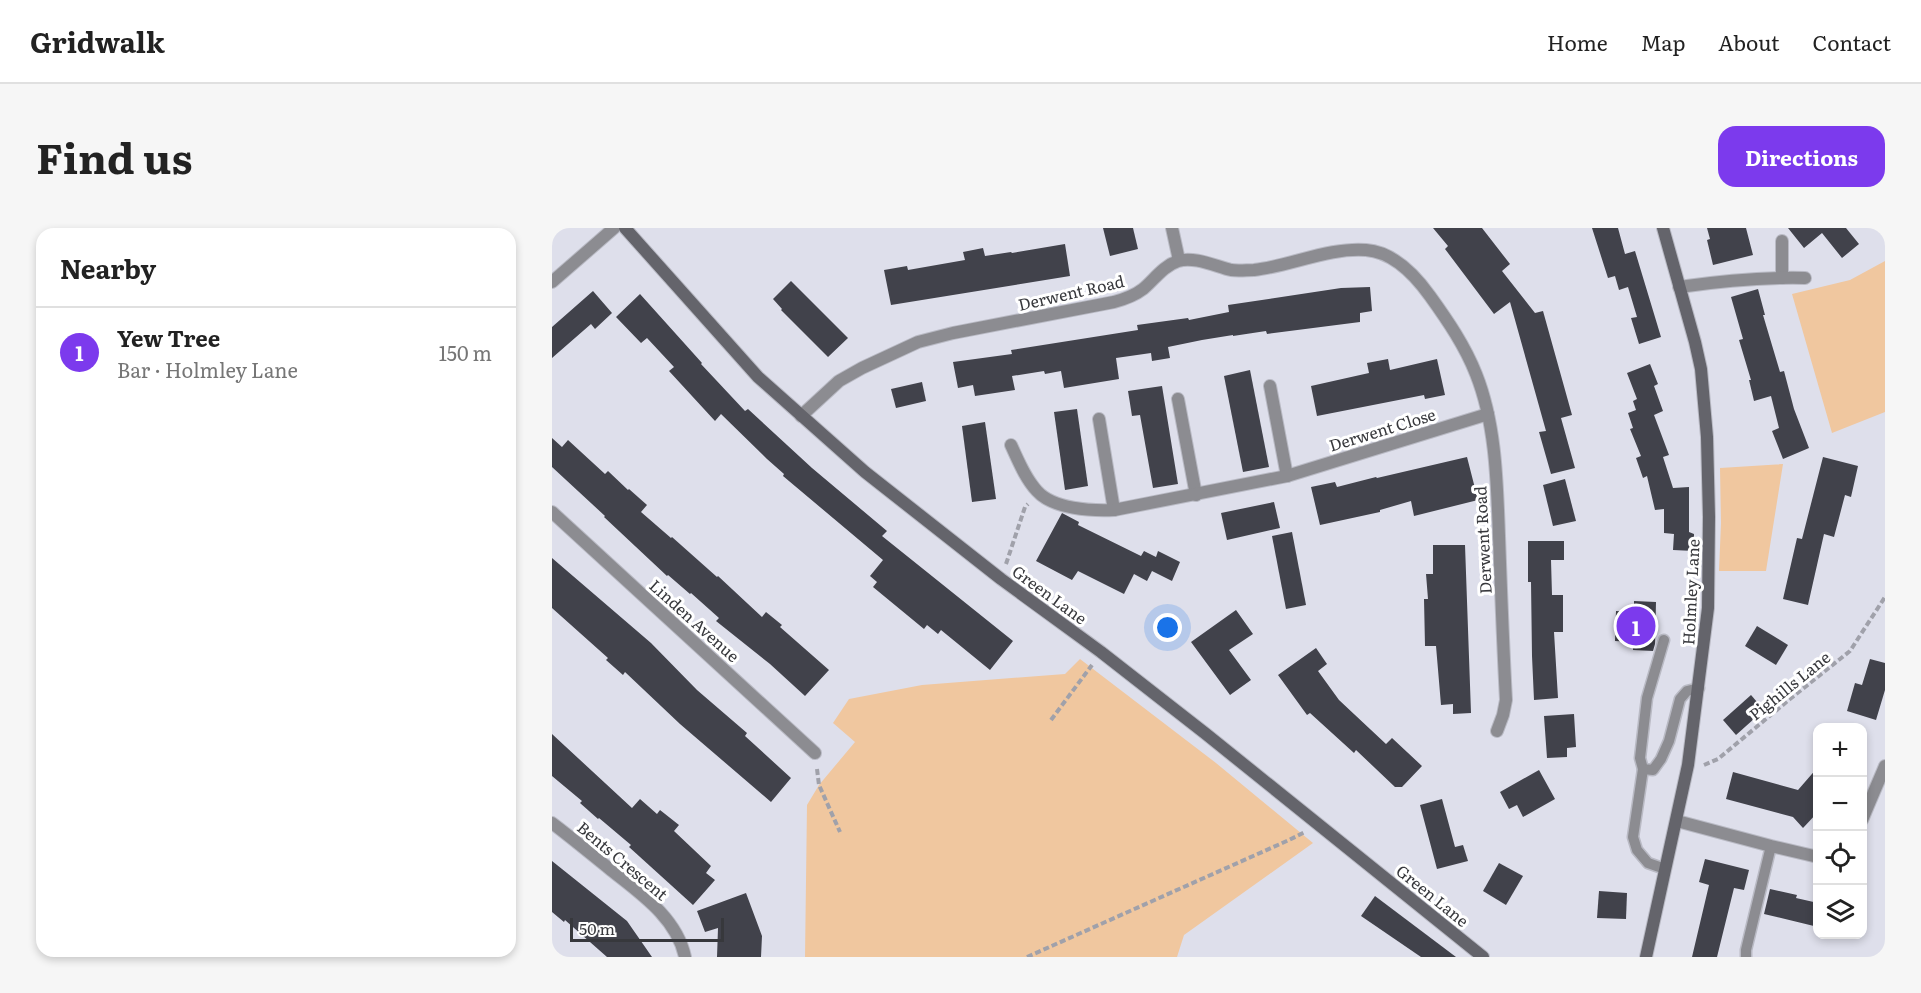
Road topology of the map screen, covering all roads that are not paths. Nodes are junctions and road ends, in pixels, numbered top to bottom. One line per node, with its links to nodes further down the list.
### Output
1 (614, 228): 9 (street)
2 (625, 228): 14 (main road, Green Lane)
3 (1172, 228): 6 (street)
4 (1663, 228): 10 (main road, Holmley Lane)
5 (1782, 241): 7 (street)
6 (1179, 260): 13 (street, Derwent Road); 14 (street, Derwent Road)
7 (1782, 278): 8 (street); 10 (street)
8 (1805, 278)
9 (552, 282)
10 (1680, 287): 22 (main road, Holmley Lane)
11 (1270, 386): 17 (street)
12 (1178, 399): 18 (street)
13 (1488, 414): 17 (street, Derwent Close); 23 (street, Derwent Road)
14 (801, 416): 34 (main road, Green Lane)
15 (1099, 419): 19 (street)
16 (1011, 445): 19 (street, Derwent Close)
17 (1287, 476): 18 (street, Derwent Close)
18 (1196, 495): 19 (street, Derwent Close)
19 (1114, 510)
20 (552, 512): 24 (street, Linden Avenue)
21 (1664, 640): 26 (lane)
22 (1699, 688): 26 (lane); 28 (main road, Holmley Lane)
23 (1497, 731)
24 (815, 753)
25 (1885, 766): 27 (street)
26 (1643, 769): 32 (lane)
27 (1867, 810)
28 (1677, 821): 30 (street); 32 (main road, Holmley Lane)
29 (552, 823): 33 (street, Bents Crescent)
30 (1771, 846): 31 (street); 36 (lane)
31 (1813, 855)
32 (1665, 870): 35 (main road, Holmley Lane)
33 (685, 957)
34 (1483, 957)
35 (1646, 957)
36 (1746, 957)

